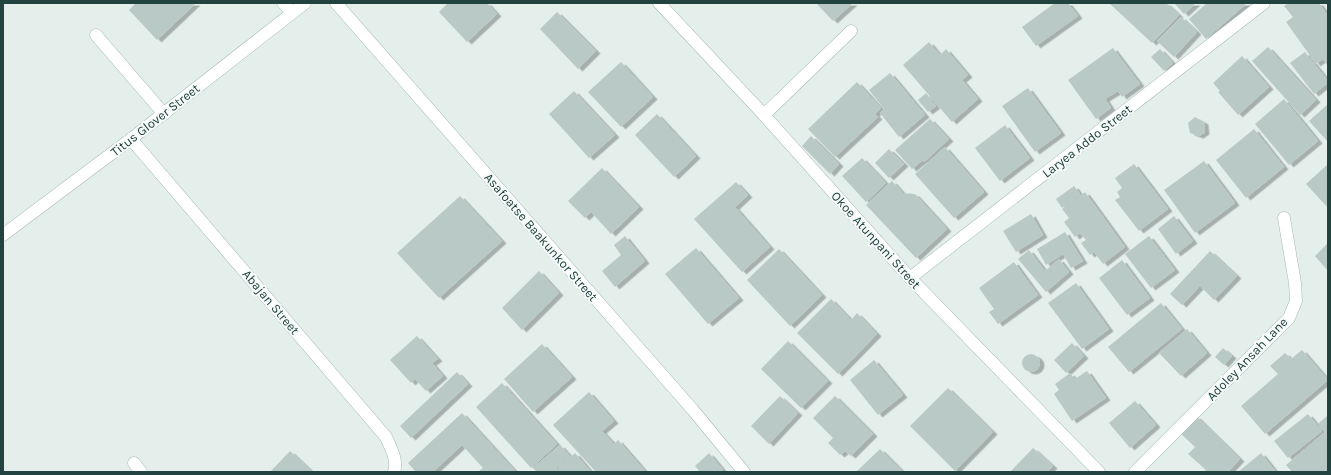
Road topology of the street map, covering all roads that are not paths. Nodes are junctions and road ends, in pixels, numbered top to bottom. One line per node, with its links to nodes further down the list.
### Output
1 (283, 3): 6 (street)
2 (305, 3): 6 (street, Titus Glover Street)
3 (336, 3): 16 (street, Asafoatse Baakunkor Street)
4 (660, 3): 10 (street, Okoe Atunpani Street)
5 (1264, 3): 14 (street, Laryea Addo Street)
6 (292, 12): 9 (street, Titus Glover Street)
7 (851, 31): 10 (street)
8 (96, 35): 9 (street)
9 (164, 114): 11 (street, Titus Glover Street)
10 (764, 115): 14 (street, Okoe Atunpani Street)
11 (132, 139): 13 (street, Titus Glover Street); 15 (street, Abajan Street)
12 (1284, 218): 18 (street, Adoley Ansah Lane)
13 (3, 235)
14 (910, 278): 17 (street, Okoe Atunpani Street)
15 (394, 472)
16 (744, 472)
17 (1098, 472)
18 (1135, 472)

